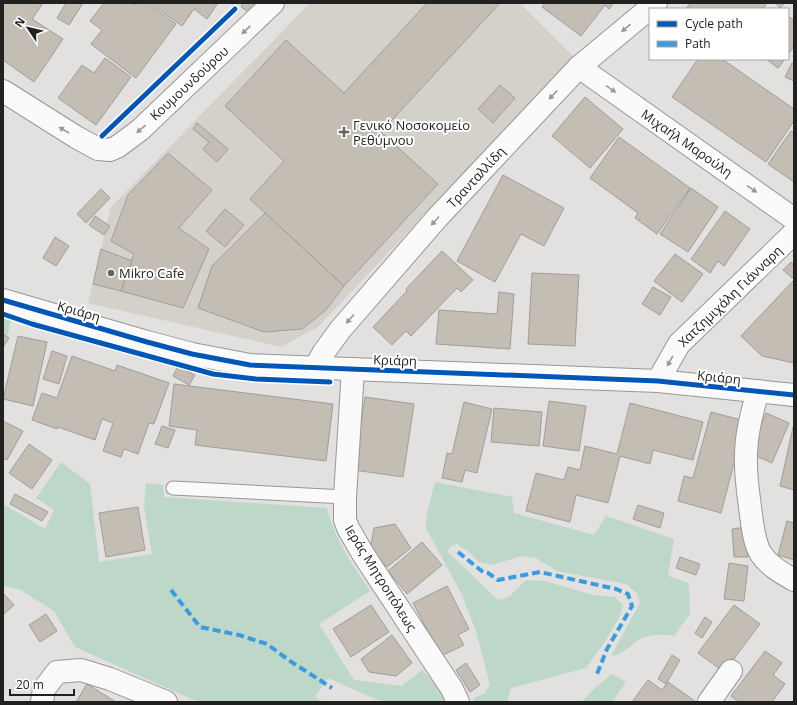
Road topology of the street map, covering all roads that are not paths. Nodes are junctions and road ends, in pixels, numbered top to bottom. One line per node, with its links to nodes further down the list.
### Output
1 (274, 3): 4 (street, Κουμουνδούρου, one-way to 4)
2 (649, 9): 3 (street, Τρανταλλίδη, one-way to 3)
3 (579, 67): 5 (street, Μιχαήλ Μαρούλη, one-way to 5); 8 (street, Τρανταλλίδη, one-way to 8)
4 (3, 91)
5 (794, 219)
6 (794, 233): 10 (street, Χατζημιχάλη Γιάνναρη, one-way to 10)
7 (3, 300): 8 (street, Κριάρη)
8 (315, 368): 9 (street, Κριάρη)
9 (353, 369): 10 (street, Κριάρη); 14 (street, Ιεράς Μητροπόλεως)
10 (658, 382): 11 (street, Κριάρη)
11 (758, 391): 12 (street, Κριάρη); 15 (street)
12 (794, 396)
13 (173, 488): 14 (lane)
14 (344, 497): 19 (street, Ιεράς Μητροπόλεως)
15 (794, 580)
16 (731, 671): 20 (street)
17 (42, 702): 18 (street)
18 (166, 702)
19 (458, 702)
20 (709, 702)

